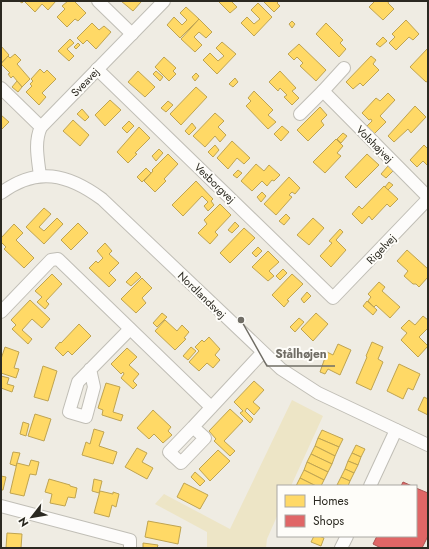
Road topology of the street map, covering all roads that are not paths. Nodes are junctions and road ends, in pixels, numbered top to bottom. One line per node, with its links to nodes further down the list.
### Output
1 (98, 1): 3 (street)
2 (164, 1): 3 (street, Sveavej)
3 (132, 34): 5 (street, Sveavej)
4 (344, 68): 7 (street)
5 (97, 69): 9 (street, Sveavej); 13 (street, Vesborgvej)
6 (1, 88): 9 (street)
7 (323, 91): 8 (street); 12 (street, Volshøjvej)
8 (300, 114)
9 (41, 127): 10 (street)
10 (40, 176): 11 (street, Nordlandsvej); 16 (street, Nordlandsvej)
11 (1, 193)
12 (428, 198): 13 (street, Rigelvej)
13 (333, 298)
14 (1, 312): 15 (street)
15 (130, 328): 17 (street); 18 (street)
16 (262, 352): 18 (street); 20 (street, Nordlandsvej)
17 (90, 369)
18 (211, 407): 19 (street)
19 (193, 427)
20 (396, 430): 21 (street, Nordlandsvej); 22 (street)
21 (428, 445)
22 (370, 485)
23 (1, 506): 25 (street)
24 (346, 537): 26 (street)
25 (130, 548)
26 (341, 548)

